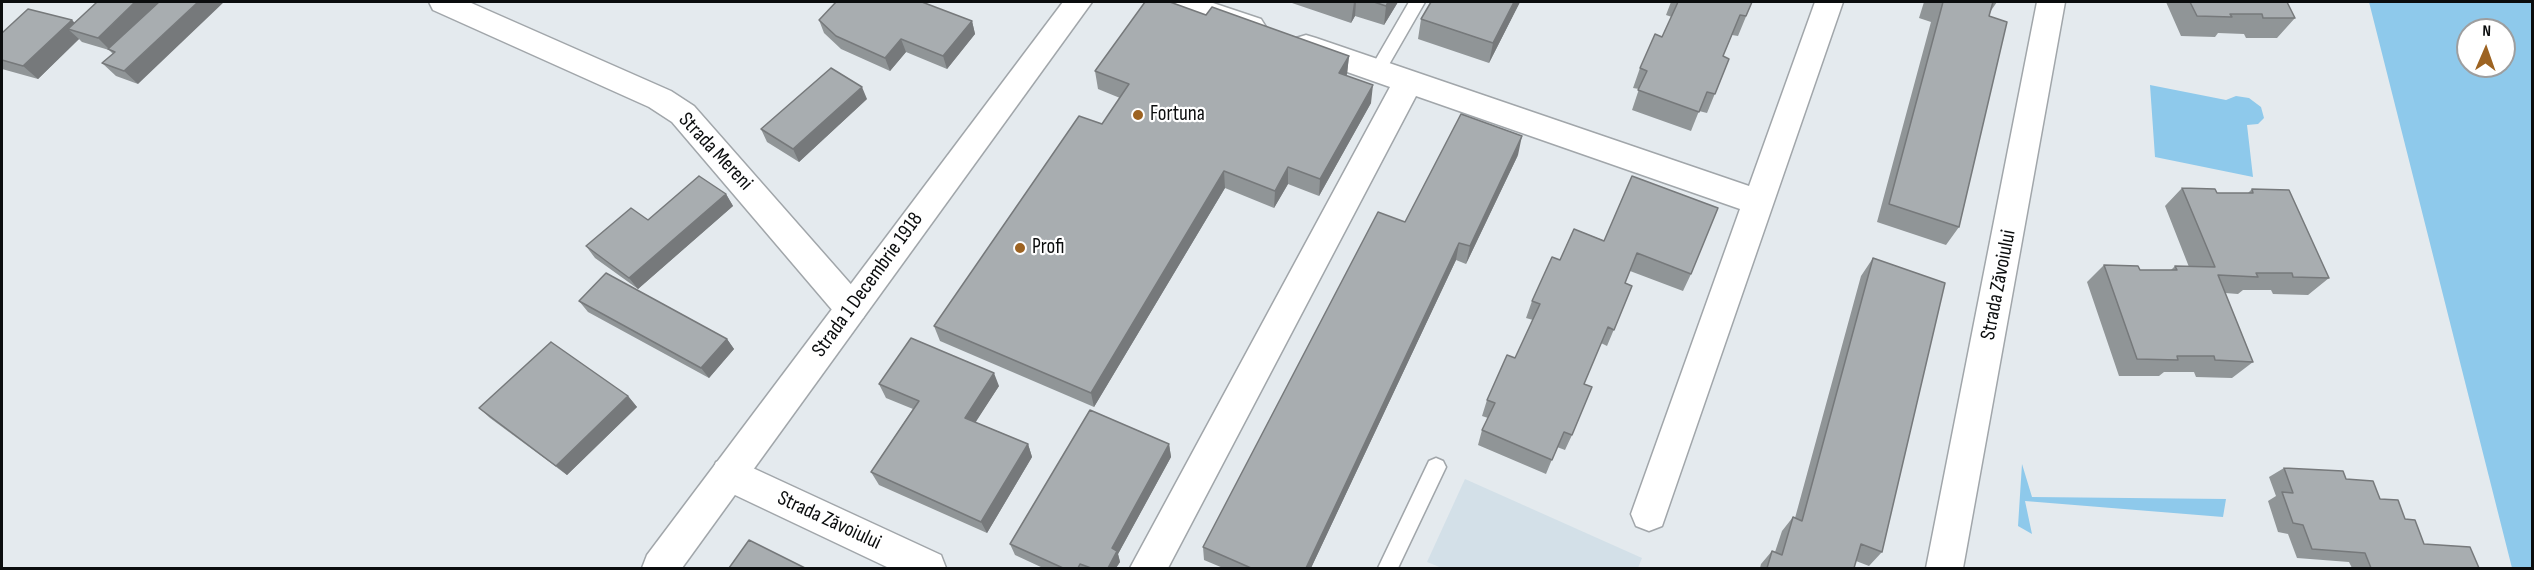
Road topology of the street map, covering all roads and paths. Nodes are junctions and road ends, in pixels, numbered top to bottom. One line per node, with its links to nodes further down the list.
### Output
1 (442, 2): 7 (street, Strada Mereni)
2 (1078, 2): 11 (street, Strada 1 Decembrie 1918)
3 (1180, 2): 8 (street)
4 (1417, 2): 8 (lane)
5 (1828, 2): 10 (street)
6 (2051, 2): 19 (street, Strada Zăvoiului)
7 (493, 10): 11 (street, Strada Mereni)
8 (1377, 71): 9 (street)
9 (1408, 82): 10 (street); 17 (street)
10 (1758, 202): 14 (street)
11 (851, 308): 13 (street, Strada 1 Decembrie 1918)
12 (1436, 467): 18 (lane)
13 (729, 474): 15 (street, Strada 1 Decembrie 1918); 16 (street, Strada Zăvoiului)
14 (1649, 514)
15 (660, 568)
16 (928, 568)
17 (1148, 568)
18 (1388, 568)
19 (1944, 568)

